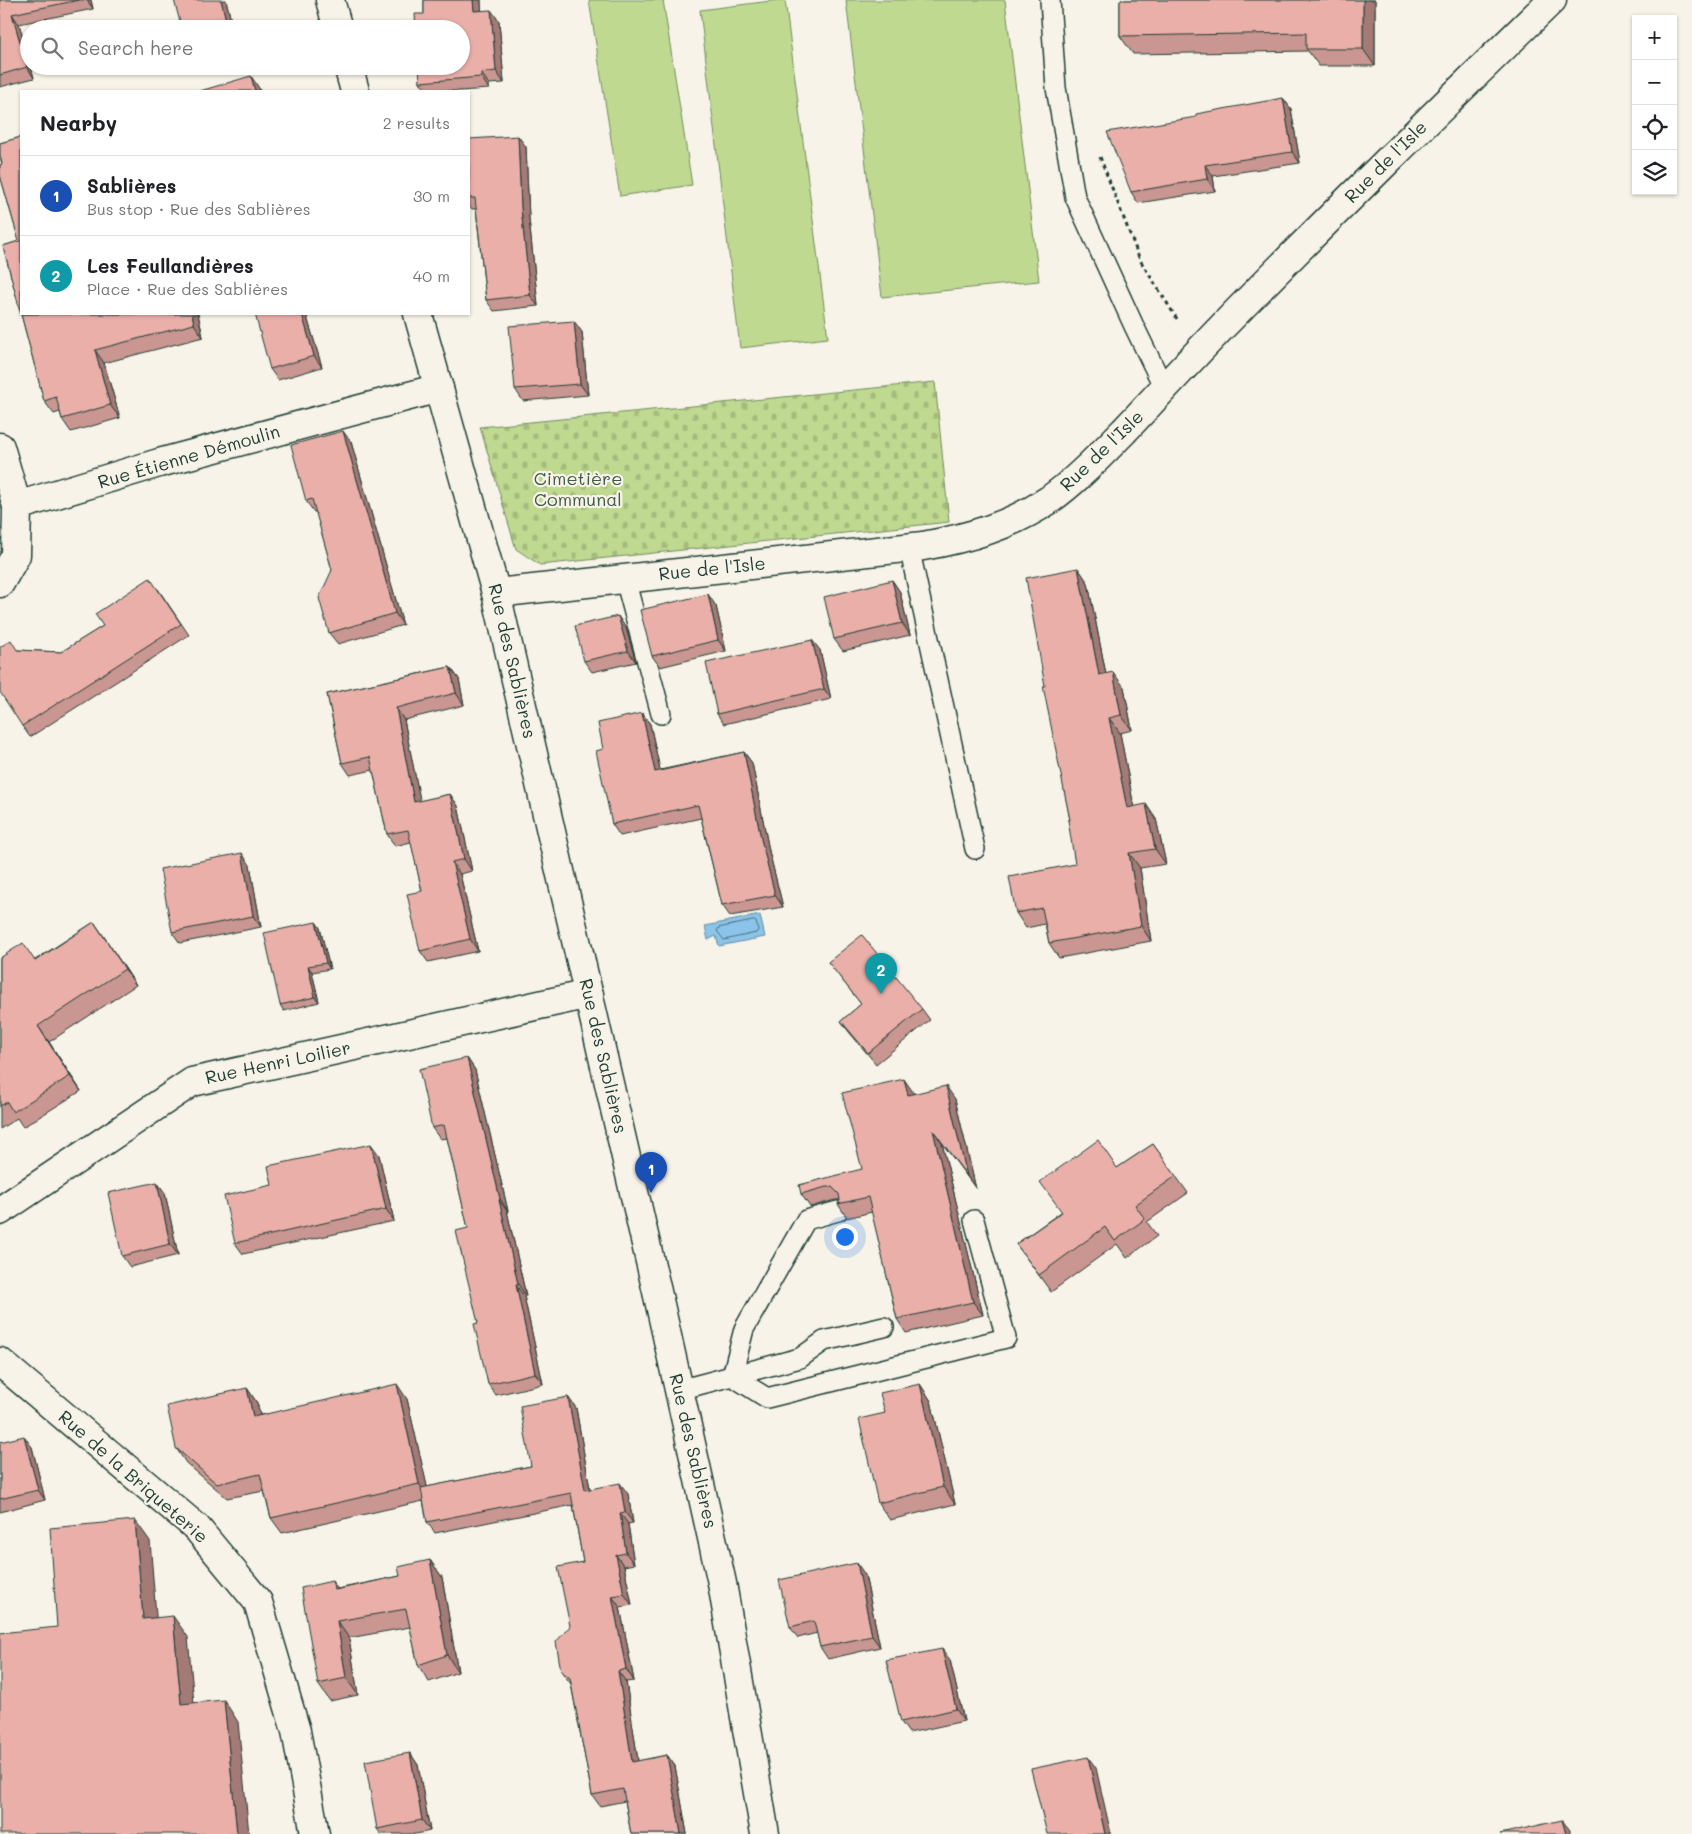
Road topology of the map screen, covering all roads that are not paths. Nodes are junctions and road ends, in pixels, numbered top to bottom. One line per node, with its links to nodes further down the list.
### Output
1 (330, 0): 4 (street)
2 (1050, 0): 9 (lane)
3 (1552, 0): 9 (street, Rue de l'Isle)
4 (336, 20)
5 (351, 75): 6 (street)
6 (355, 90)
7 (418, 315): 8 (street, Rue des Sablières)
8 (439, 388): 11 (street, Rue Étienne Démoulin); 15 (street, Rue des Sablières)
9 (1164, 388): 12 (street, Rue de l'Isle)
10 (0, 447): 11 (street)
11 (17, 506): 14 (street)
12 (909, 547): 13 (street, Rue de l'Isle); 17 (lane)
13 (625, 579): 15 (street, Rue de l'Isle); 16 (lane)
14 (0, 583)
15 (496, 593): 18 (street, Rue des Sablières)
16 (660, 714)
17 (975, 849)
18 (589, 994): 19 (street, Rue Henri Loilier); 25 (street, Rue des Sablières)
19 (0, 1211)
20 (838, 1211): 24 (lane)
21 (974, 1220): 24 (lane)
22 (884, 1327): 24 (lane)
23 (0, 1362): 26 (street, Rue de la Briqueterie)
24 (732, 1376): 25 (lane)
25 (680, 1390): 27 (street, Rue des Sablières)
26 (314, 1834)
27 (765, 1834)

